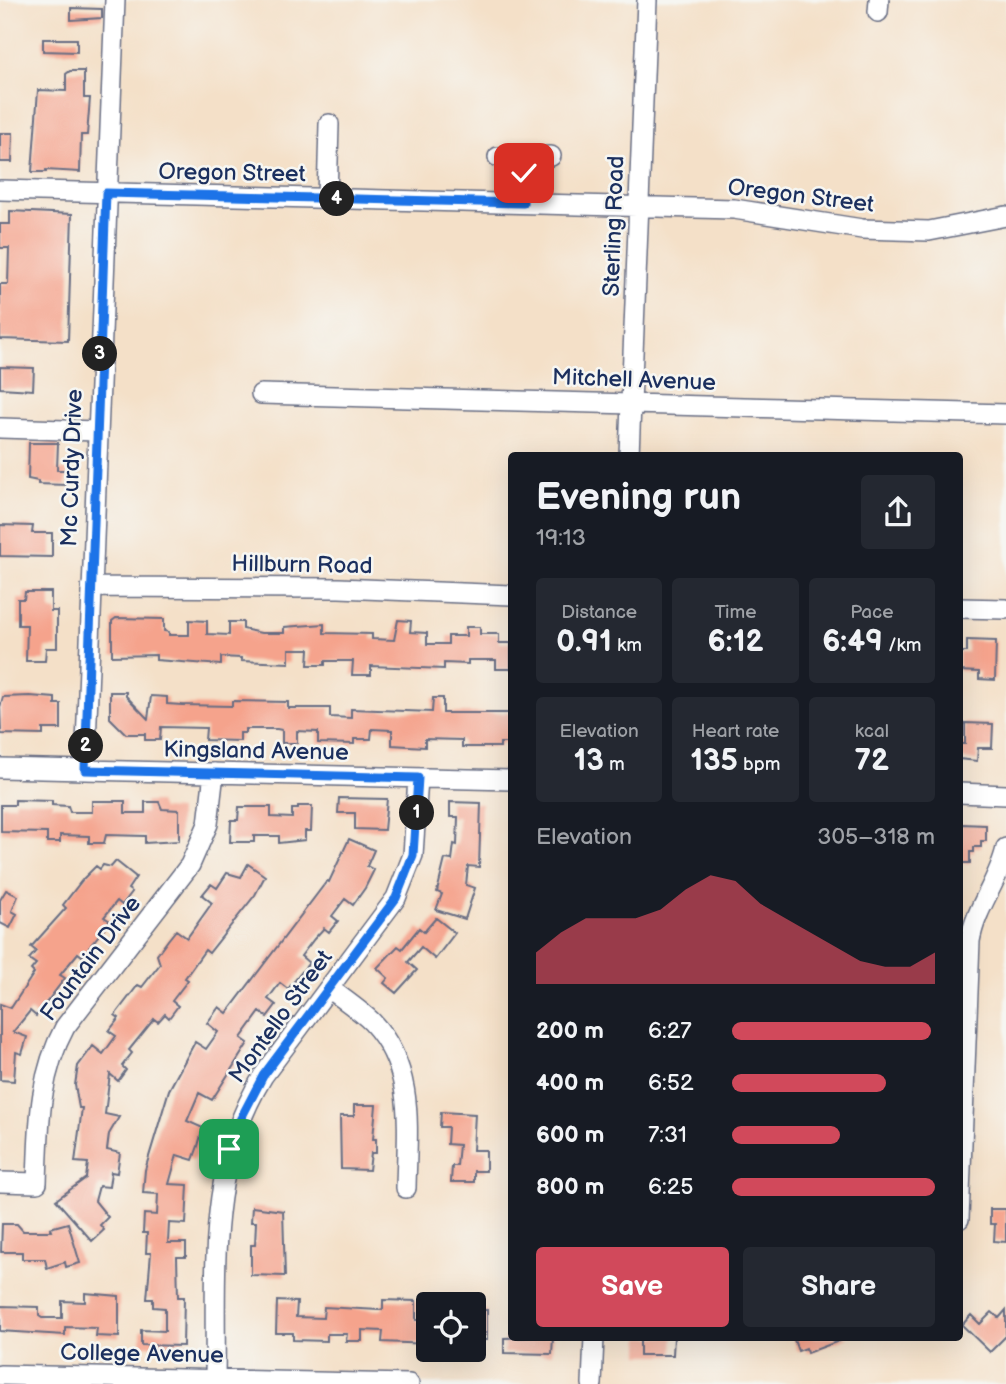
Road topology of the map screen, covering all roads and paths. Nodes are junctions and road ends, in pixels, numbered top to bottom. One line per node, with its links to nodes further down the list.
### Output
1 (115, 0): 8 (street, Mc Curdy Drive)
2 (647, 0): 11 (street, Sterling Road)
3 (329, 124): 9 (street)
4 (551, 156): 6 (street)
5 (498, 157): 6 (street)
6 (527, 157): 10 (street)
7 (0, 190): 8 (street, Oregon Street)
8 (106, 193): 9 (street, Oregon Street); 17 (street, Mc Curdy Drive)
9 (327, 198): 10 (street, Oregon Street)
10 (523, 203): 11 (street, Oregon Street)
11 (638, 206): 12 (street, Oregon Street); 14 (street, Sterling Road)
12 (1006, 216)
13 (261, 394): 14 (street, Mitchell Avenue)
14 (631, 403): 15 (street, Mitchell Avenue); 18 (street, Sterling Road)
15 (1006, 414)
16 (0, 428): 17 (street)
17 (97, 431): 19 (street, Mc Curdy Drive)
18 (629, 452)
19 (91, 587): 20 (street, Hillburn Road); 24 (street, Mc Curdy Drive)
20 (508, 595)
21 (963, 608): 22 (street)
22 (1006, 609)
23 (0, 768): 24 (street, Kingsland Avenue)
24 (85, 770): 25 (street, Kingsland Avenue)
25 (214, 773): 26 (street, Kingsland Avenue); 34 (street, Fountain Drive)
26 (418, 778): 27 (street, Kingsland Avenue); 32 (street, Montello Street)
27 (508, 780)
28 (963, 793): 29 (street)
29 (1006, 795)
30 (1006, 848): 31 (street)
31 (964, 985): 33 (street)
32 (329, 988): 35 (street); 38 (street, Montello Street)
33 (963, 1032)
34 (0, 1182)
35 (405, 1188)
36 (594, 1341): 41 (street)
37 (0, 1374): 38 (street, College Avenue)
38 (215, 1380): 39 (street, College Avenue)
39 (380, 1384): 40 (street, College Avenue)
40 (409, 1384)
41 (592, 1384)

